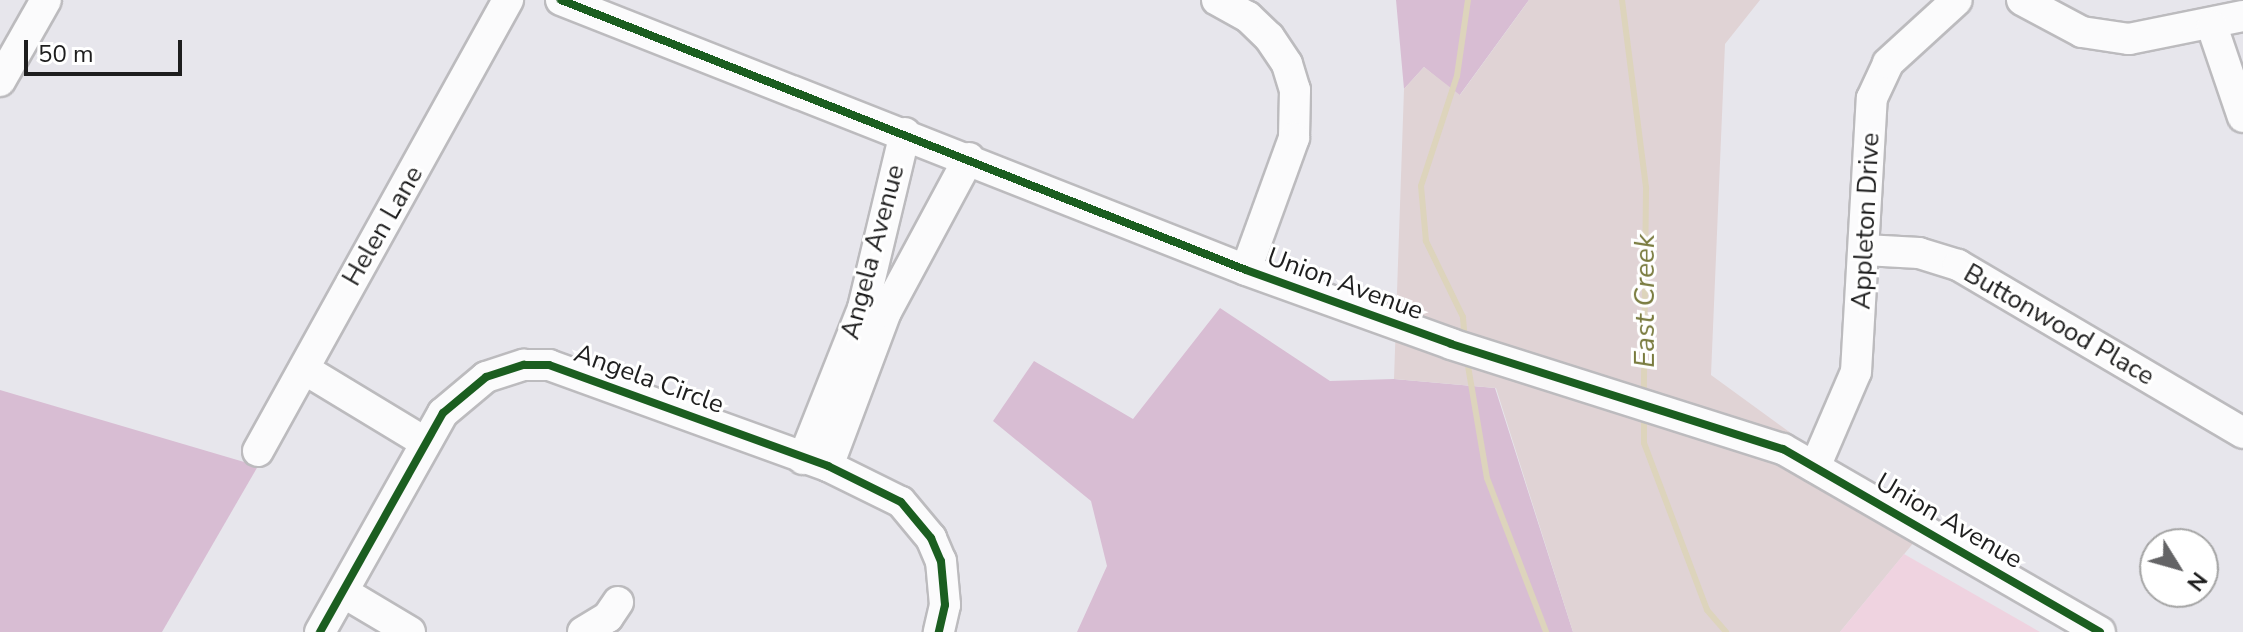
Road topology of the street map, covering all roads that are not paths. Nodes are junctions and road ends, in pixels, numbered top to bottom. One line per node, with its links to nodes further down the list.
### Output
1 (46, 0): 9 (street)
2 (508, 0): 15 (street, Helen Lane)
3 (561, 0): 11 (street, Union Avenue)
4 (1217, 0): 14 (street)
5 (1957, 0): 13 (street, Appleton Drive)
6 (2022, 0): 8 (street)
7 (2243, 16): 8 (street)
8 (2212, 26): 10 (street)
9 (0, 81)
10 (2243, 117)
11 (905, 133): 12 (street, Union Avenue); 19 (street, Angela Avenue)
12 (969, 158): 14 (street, Union Avenue); 19 (street, Angela Avenue)
13 (1865, 250): 16 (street, Buttonwood Place); 20 (street, Appleton Drive)
14 (1246, 270): 20 (street, Union Avenue)
15 (304, 369): 17 (street); 18 (street, Helen Lane)
16 (2243, 433)
17 (423, 441): 19 (street, Angela Circle); 21 (street, Angela Circle)
18 (258, 451)
19 (816, 462): 26 (street, Angela Circle)
20 (1815, 467): 27 (street, Union Avenue)
21 (343, 592): 23 (street, Angela Circle); 24 (street)
22 (618, 602): 25 (street)
23 (320, 632)
24 (410, 632)
25 (583, 632)
26 (939, 632)
27 (2100, 632)

